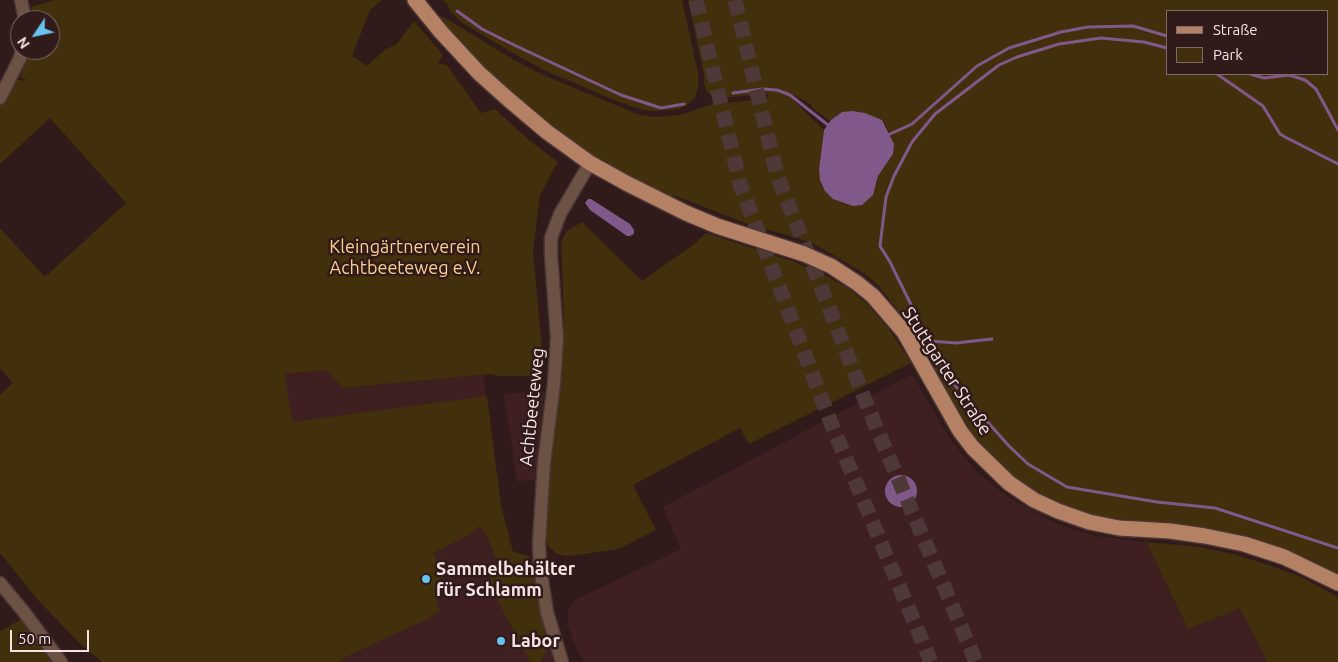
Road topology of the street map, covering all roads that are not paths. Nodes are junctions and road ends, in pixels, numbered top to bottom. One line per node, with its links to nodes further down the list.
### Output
1 (415, 0): 4 (main road, Stuttgarter Straße)
2 (19, 60): 3 (street)
3 (0, 98)
4 (590, 163): 6 (main road, Stuttgarter Straße); 8 (street, Achtbeeteweg)
5 (0, 583): 7 (street)
6 (1338, 583)
7 (61, 662)
8 (562, 662)

